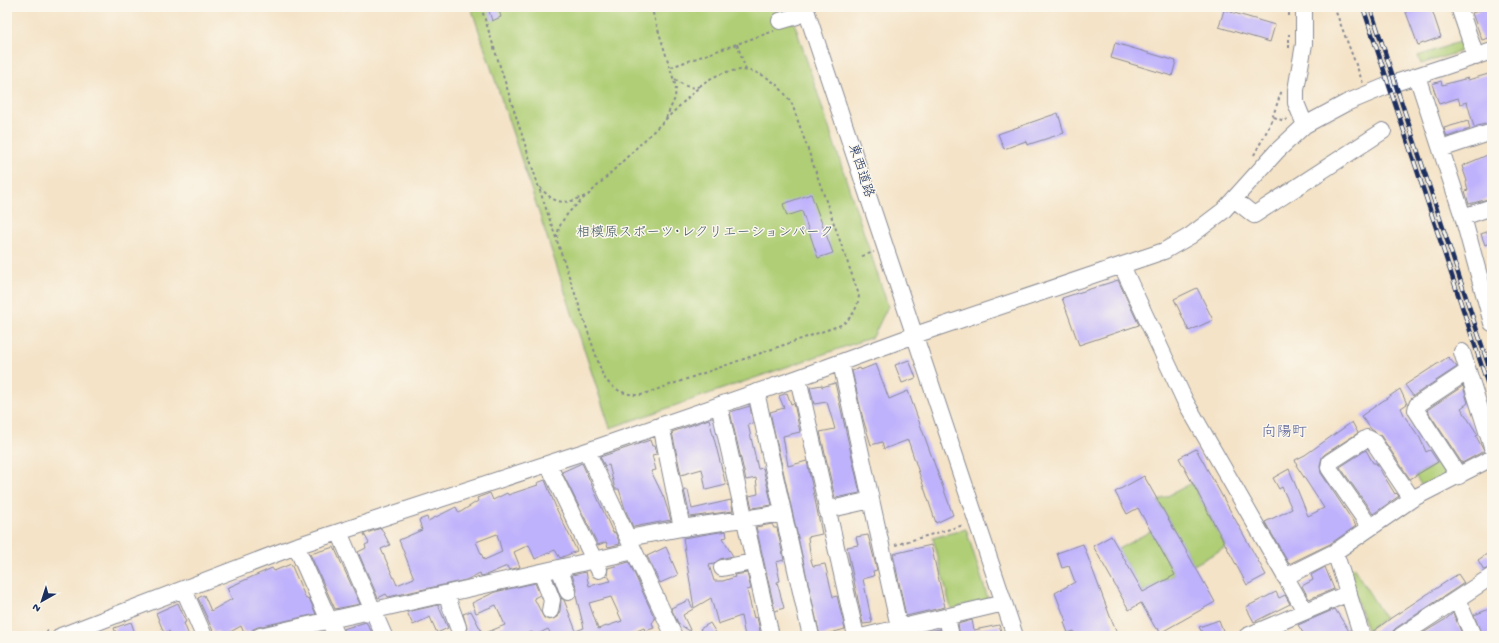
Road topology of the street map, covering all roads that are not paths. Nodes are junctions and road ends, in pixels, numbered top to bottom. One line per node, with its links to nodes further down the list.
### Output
1 (1304, 7): 8 (street)
2 (1459, 7): 6 (street)
3 (801, 11): 4 (street); 17 (street, 東西道路)
4 (780, 25)
5 (1492, 51): 6 (street)
6 (1476, 57): 7 (street)
7 (1417, 76): 8 (street); 11 (street)
8 (1298, 120): 12 (street)
9 (1383, 131): 12 (street)
10 (1492, 132): 11 (street)
11 (1441, 149): 14 (street)
12 (1235, 200): 15 (street)
13 (1492, 207): 14 (street)
14 (1463, 217): 16 (street)
15 (1122, 266): 17 (street); 47 (street)
16 (1491, 314)
17 (915, 335): 19 (street); 53 (street, 東西道路)
18 (1462, 352): 20 (street)
19 (841, 363): 21 (street); 31 (street)
20 (1468, 371): 25 (street); 29 (street)
21 (798, 378): 22 (street); 32 (street)
22 (756, 392): 23 (street); 33 (street)
23 (719, 405): 24 (street); 34 (street)
24 (661, 424): 26 (street); 36 (street)
25 (1492, 446)
26 (587, 451): 28 (street); 38 (street)
27 (1492, 458): 29 (street)
28 (548, 464): 37 (street); 42 (street)
29 (1459, 476): 30 (street)
30 (1412, 499): 35 (street); 35 (street)
31 (871, 500): 32 (street); 60 (street)
32 (827, 510): 70 (street)
33 (783, 513): 34 (street); 69 (street)
34 (744, 520): 36 (street); 41 (street)
35 (1370, 527): 40 (street)
36 (682, 528): 38 (street)
37 (339, 532): 39 (street); 54 (street)
38 (631, 544): 42 (street); 67 (street)
39 (296, 546): 48 (street); 58 (street)
40 (1335, 552): 47 (street); 50 (street)
41 (753, 562): 44 (street); 68 (street)
42 (597, 565): 43 (street)
43 (559, 568): 45 (street); 49 (street)
44 (722, 568)
45 (540, 572): 51 (street); 55 (street)
46 (1492, 576): 52 (street)
47 (1285, 577): 56 (street)
48 (184, 590): 61 (street); 64 (street)
49 (568, 592)
50 (1349, 592): 56 (street); 63 (street)
51 (446, 594): 54 (street); 59 (street)
52 (1458, 599): 75 (street); 76 (street)
53 (1004, 603): 57 (street); 73 (street, 東西道路)
54 (373, 610): 58 (street); 66 (street)
55 (550, 611)
56 (1305, 611): 74 (street)
57 (947, 618): 60 (street); 72 (street)
58 (330, 619): 62 (street); 65 (street)
59 (458, 627)
60 (900, 632): 71 (street)
61 (68, 635)
62 (267, 635)
63 (1361, 635)
64 (204, 636)
65 (336, 636)
66 (384, 636)
67 (674, 636)
68 (771, 636)
69 (811, 636)
70 (856, 636)
71 (865, 636)
72 (951, 636)
73 (1015, 636)
74 (1247, 636)
75 (1401, 636)
76 (1472, 636)

